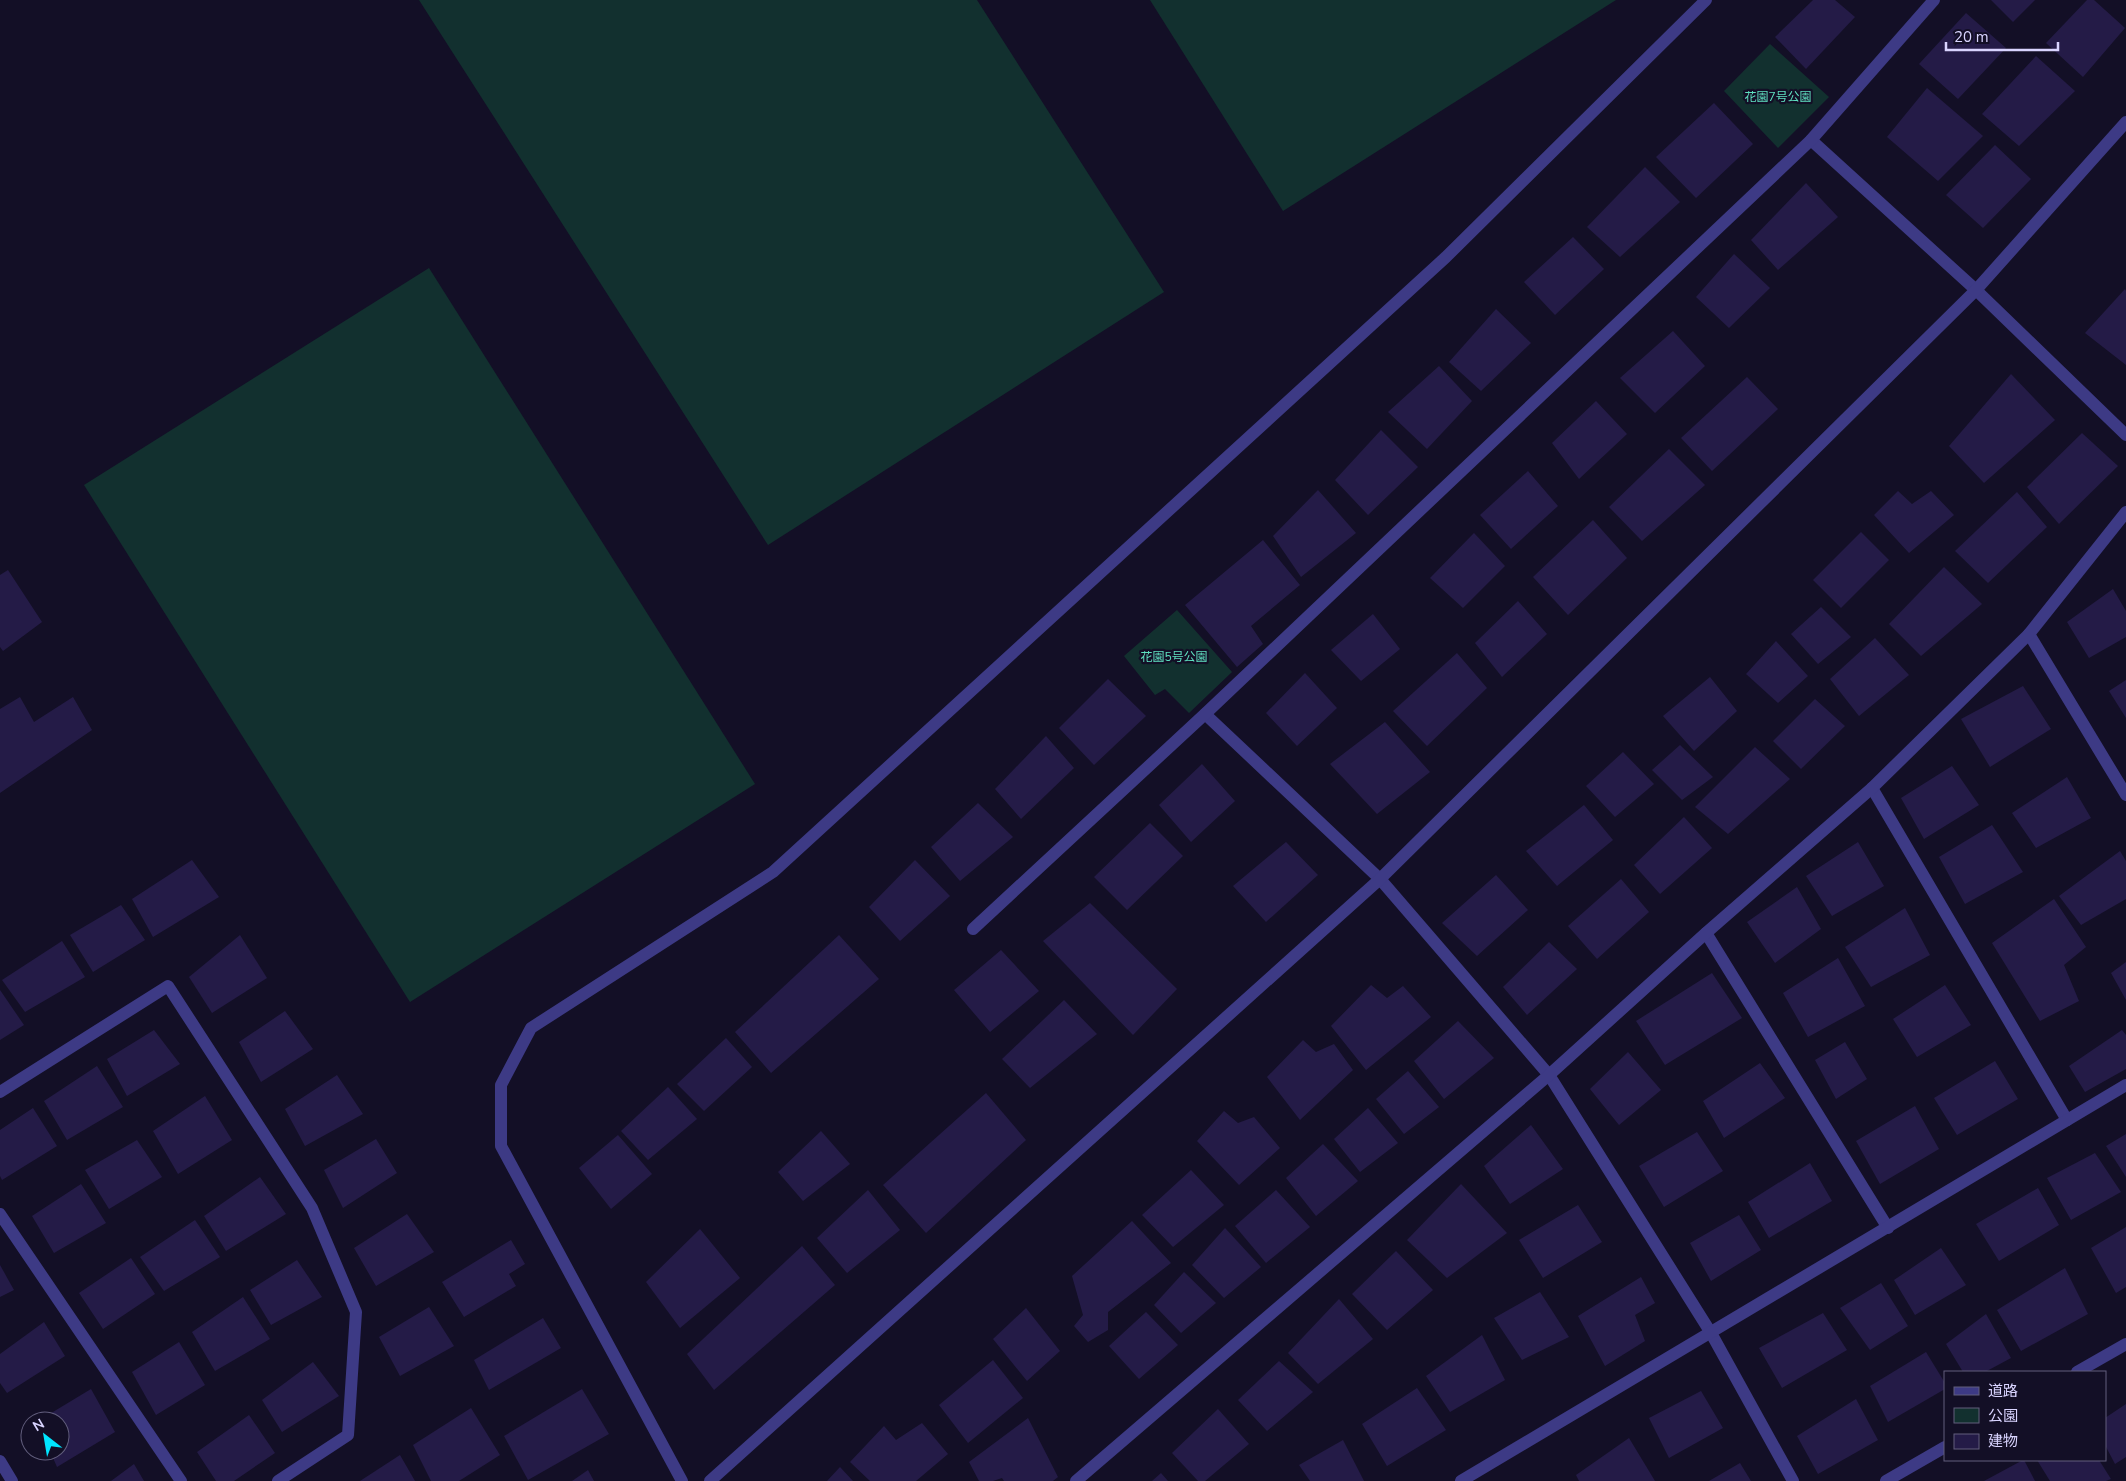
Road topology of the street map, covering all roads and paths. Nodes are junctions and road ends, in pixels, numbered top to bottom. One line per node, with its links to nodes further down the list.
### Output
1 (1706, 0): 29 (street)
2 (1934, 0): 4 (street)
3 (2126, 122): 5 (street)
4 (1811, 140): 5 (street); 9 (street)
5 (1976, 290): 6 (street); 12 (street)
6 (2126, 435)
7 (2126, 512): 8 (street)
8 (2029, 634): 10 (street); 11 (street)
9 (1205, 714): 12 (street); 13 (street)
10 (1872, 788): 14 (street); 18 (street)
11 (2126, 795)
12 (1380, 879): 15 (street); 30 (street)
13 (973, 929)
14 (1706, 933): 15 (street); 20 (street)
15 (1549, 1075): 21 (street); 31 (street)
16 (2126, 1085): 18 (street)
17 (0, 1092): 28 (street)
18 (2067, 1120): 20 (street)
19 (0, 1214): 27 (street)
20 (1888, 1228): 21 (street)
21 (1711, 1332): 32 (street); 33 (street)
22 (2126, 1344): 23 (street)
23 (2079, 1371)
24 (1944, 1448): 34 (street)
25 (0, 1461): 26 (street)
26 (12, 1481)
27 (181, 1481)
28 (278, 1481)
29 (682, 1481)
30 (710, 1481)
31 (1076, 1481)
32 (1461, 1481)
33 (1793, 1481)
34 (1886, 1481)

